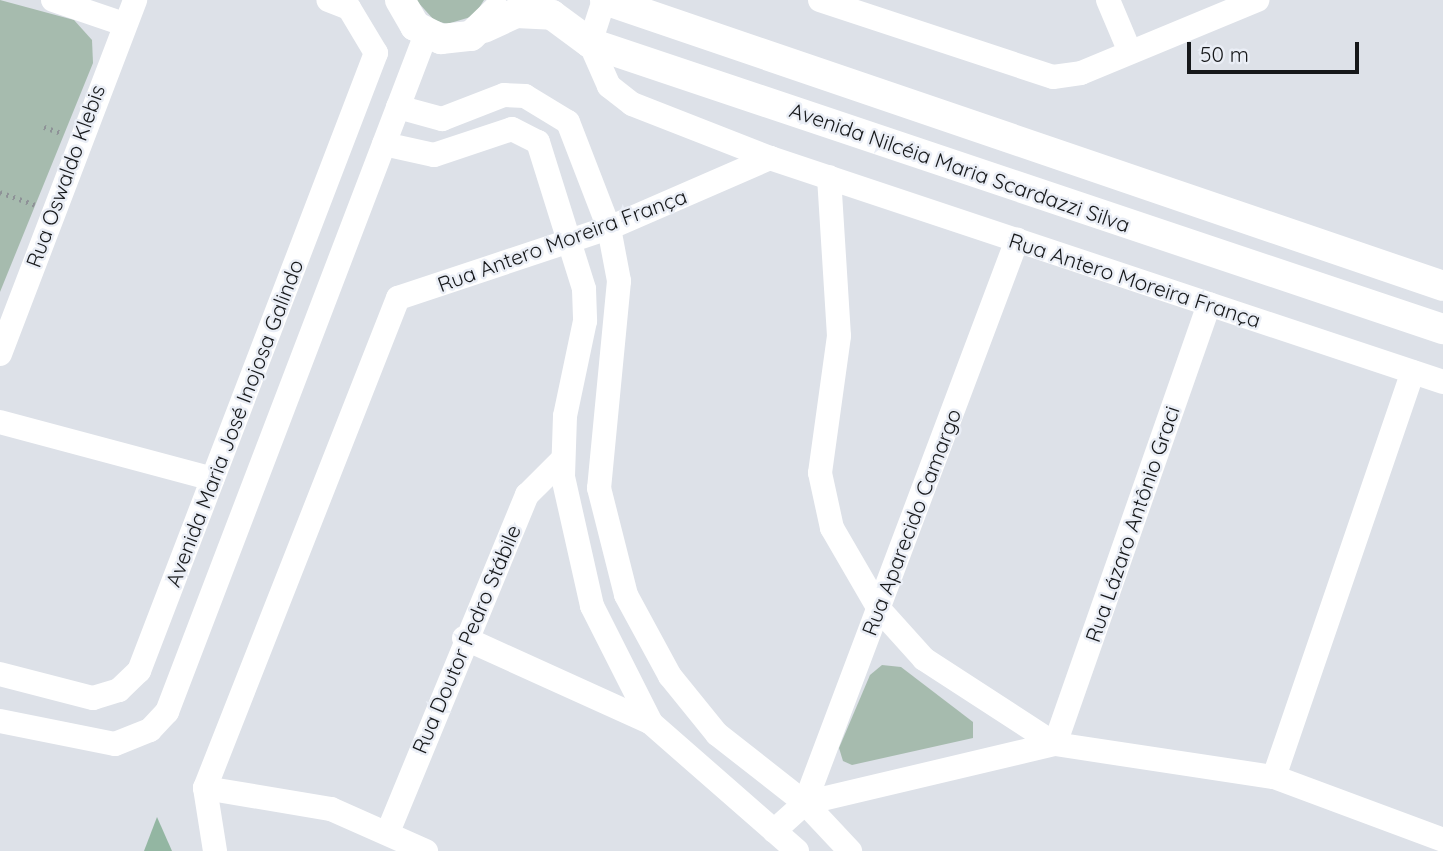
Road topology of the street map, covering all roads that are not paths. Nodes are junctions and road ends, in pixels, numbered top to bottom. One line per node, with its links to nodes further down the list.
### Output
1 (53, 0): 10 (street)
2 (135, 0): 10 (street, Rua Oswaldo Klebis)
3 (328, 0): 32 (street, Avenida Maria José Inojosa Galindo)
4 (501, 0): 11 (street)
5 (604, 0): 13 (street); 24 (street, Avenida Nilcéia Maria Scardazzi Silva)
6 (820, 0): 14 (street)
7 (1108, 0): 14 (street)
8 (1257, 0): 14 (street)
9 (400, 1): 12 (street)
10 (121, 23): 27 (street, Rua Oswaldo Klebis)
11 (484, 27): 12 (street, Avenida Nilcéia Maria Scardazzi Silva); 13 (street, Avenida Nilcéia Maria Scardazzi Silva)
12 (426, 34): 16 (street)
13 (590, 43): 19 (street); 26 (street, Avenida Nilcéia Maria Scardazzi Silva)
14 (1130, 52)
15 (544, 102): 16 (street); 17 (street); 21 (street)
16 (398, 107): 18 (street)
17 (529, 134): 18 (street); 23 (street)
18 (384, 144): 36 (street)
19 (771, 158): 20 (street, Rua Antero Moreira França); 21 (street, Rua Antero Moreira França)
20 (829, 177): 22 (street, Rua Antero Moreira França); 33 (street)
21 (609, 228): 23 (street, Rua Antero Moreira França); 41 (street)
22 (1017, 240): 25 (street, Rua Antero Moreira França); 33 (street, Rua Aparecido Camargo)
23 (569, 242): 31 (street); 40 (street, Rua Antero Moreira França)
24 (1443, 286)
25 (1209, 304): 28 (street, Rua Antero Moreira França); 38 (street, Rua Lázaro Antônio Graci)
26 (1443, 329)
27 (0, 354)
28 (1413, 372): 29 (street, Rua Antero Moreira França); 39 (street)
29 (1443, 382)
30 (0, 422): 32 (street)
31 (563, 459): 34 (street, Rua Doutor Pedro Stábile); 37 (street)
32 (212, 479): 35 (street, Avenida Maria José Inojosa Galindo)
33 (879, 609): 38 (street); 41 (street, Rua Aparecido Camargo)
34 (464, 638): 37 (street); 43 (street, Rua Doutor Pedro Stábile)
35 (0, 674)
36 (0, 721)
37 (651, 723): 42 (street)
38 (1055, 744): 39 (street); 41 (street)
39 (1274, 777): 44 (street)
40 (205, 788): 43 (street); 45 (street)
41 (805, 803): 42 (street); 48 (street)
42 (774, 831): 47 (street)
43 (388, 832): 46 (street)
44 (1443, 840)
45 (215, 851)
46 (426, 851)
47 (797, 851)
48 (850, 851)

